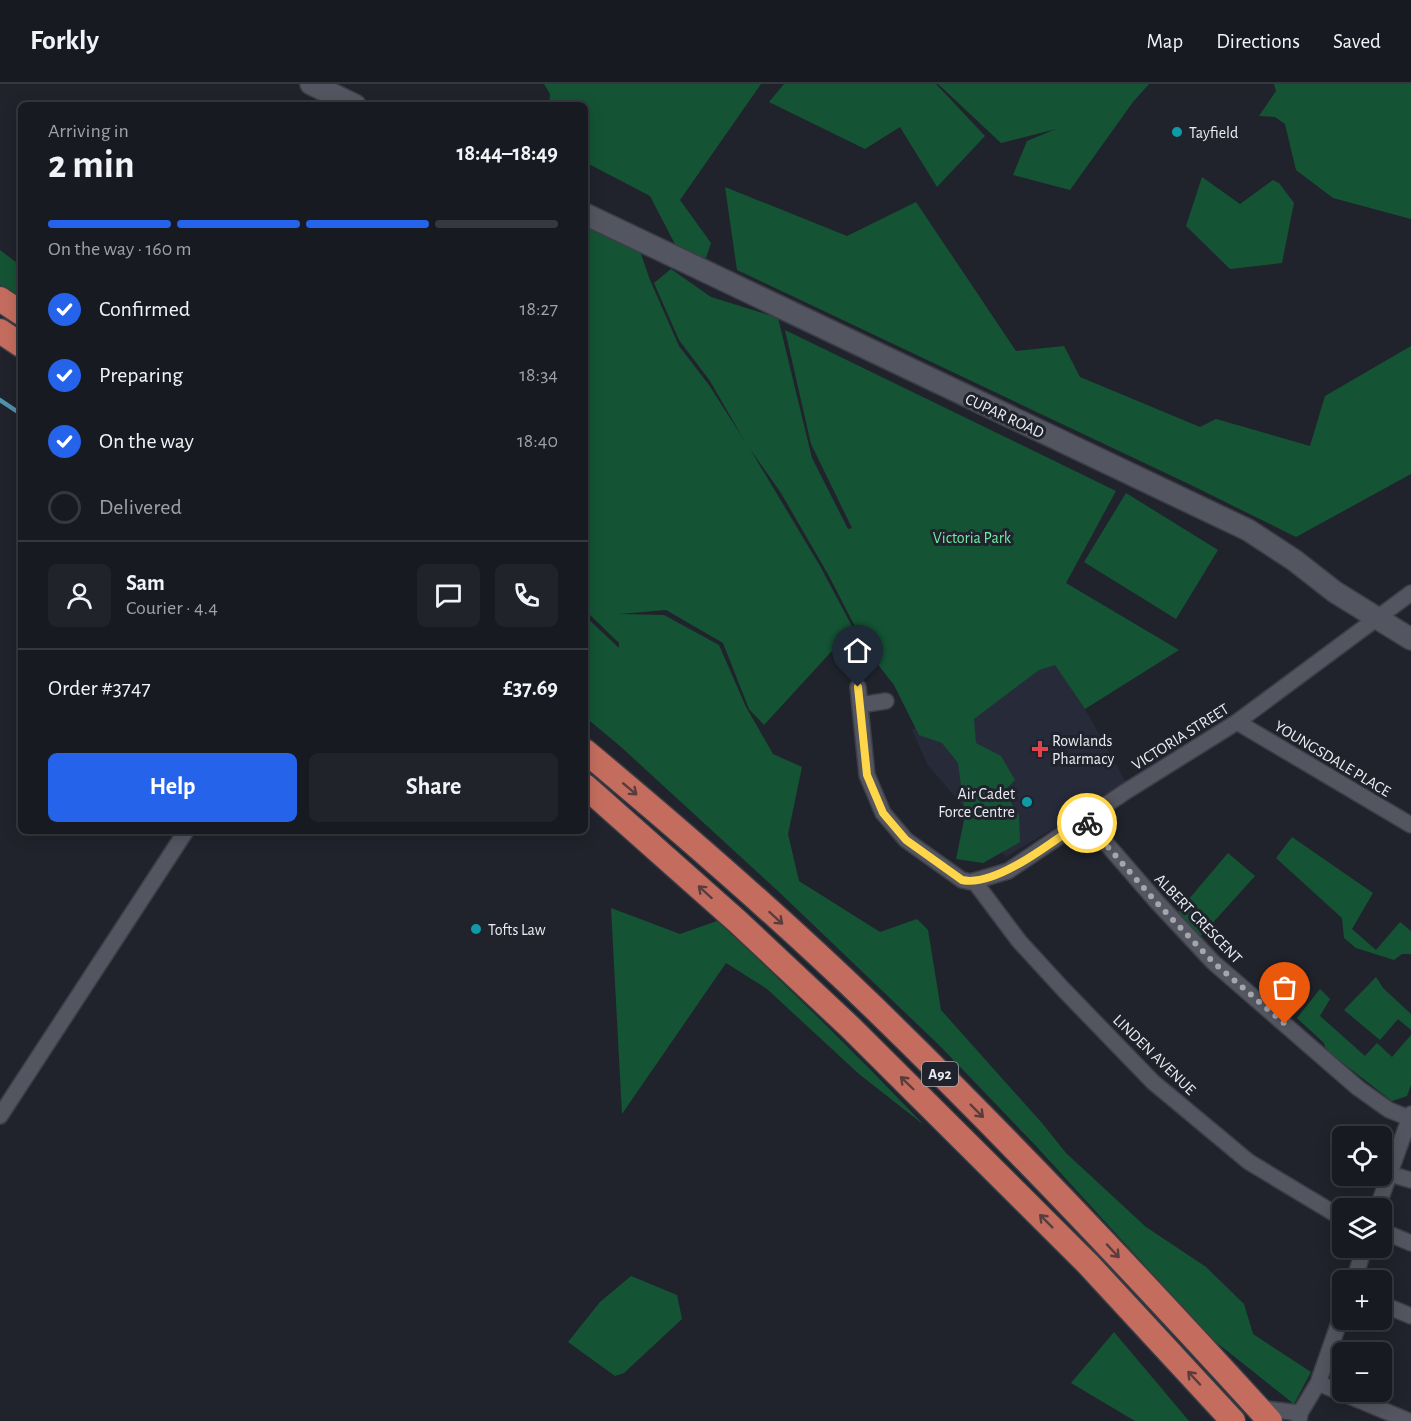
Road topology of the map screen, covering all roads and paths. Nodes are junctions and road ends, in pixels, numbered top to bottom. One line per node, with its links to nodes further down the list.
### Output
1 (311, 84): 2 (main road)
2 (349, 102)
3 (588, 215): 9 (main road, CUPAR ROAD)
4 (0, 299): 5 (highway)
5 (18, 311)
6 (0, 331): 7 (highway)
7 (18, 343)
8 (1411, 593): 9 (street, VICTORIA STREET)
9 (1378, 619): 10 (main road, CUPAR ROAD); 14 (street, VICTORIA STREET)
10 (1411, 639)
11 (858, 687): 13 (street)
12 (886, 701): 13 (street)
13 (860, 705): 20 (street)
14 (1237, 722): 17 (street, VICTORIA STREET); 18 (street, YOUNGSDALE PLACE)
15 (588, 754): 33 (highway, A92, one-way to 33)
16 (588, 789): 35 (highway, A92, one-way to 16)
17 (1085, 819): 20 (street, VICTORIA STREET); 22 (street, ALBERT CRESCENT)
18 (1411, 825)
19 (184, 834): 21 (street)
20 (974, 881): 26 (street, LINDEN AVENUE)
21 (0, 1116)
22 (1410, 1116): 23 (street)
23 (1392, 1168)
24 (1392, 1175): 25 (street)
25 (1411, 1180)
26 (1332, 1212)
27 (1392, 1235): 28 (street)
28 (1411, 1243)
29 (1392, 1308): 30 (street)
30 (1411, 1316)
31 (1336, 1330): 32 (street)
32 (1318, 1383): 34 (street); 36 (street)
33 (1264, 1414): 34 (street)
34 (1299, 1417)
35 (1233, 1421)
36 (1409, 1421)

